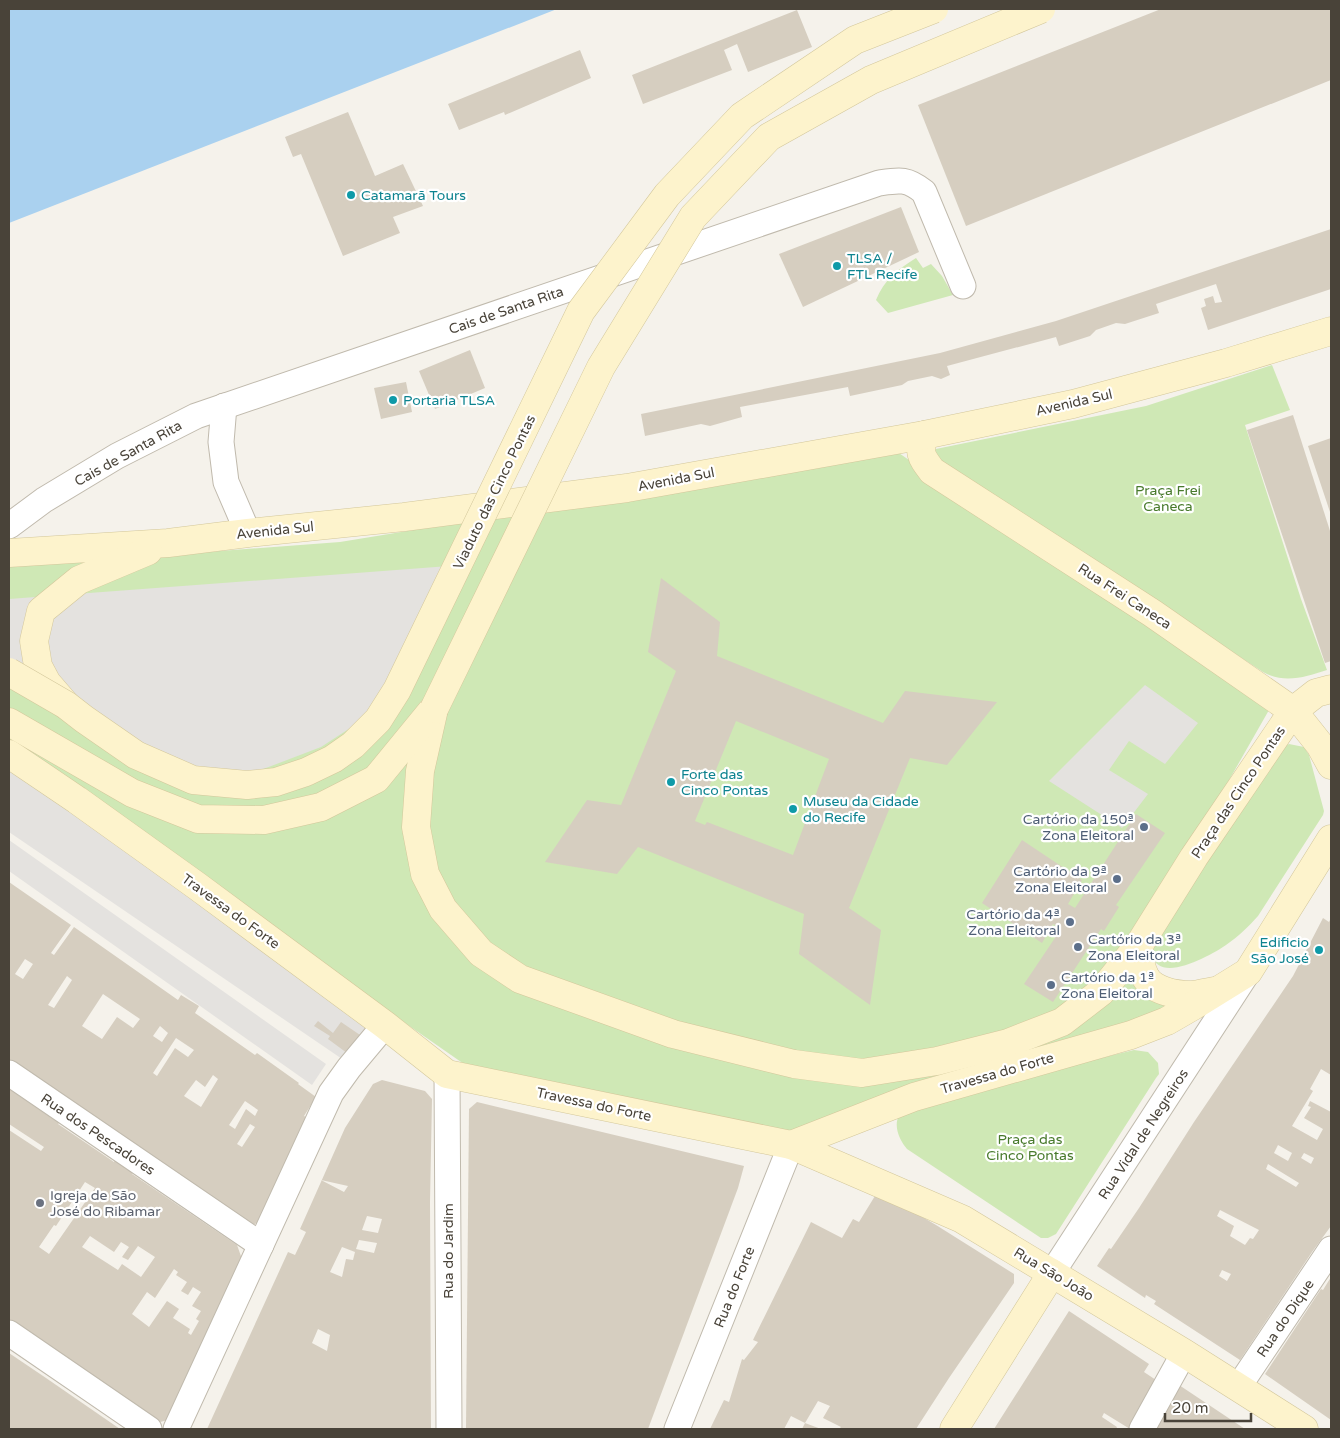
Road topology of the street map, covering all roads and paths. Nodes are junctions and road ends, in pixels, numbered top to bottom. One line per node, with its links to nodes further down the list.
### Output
1 (934, 9): 15 (street, Viaduto das Cinco Pontas, bridge)
2 (1041, 9): 16 (street, bridge)
3 (963, 286): 5 (street, Cais de Santa Rita)
4 (1331, 331): 6 (street, Avenida Sul)
5 (224, 406): 9 (street, Cais de Santa Rita); 10 (street)
6 (924, 435): 7 (street, Avenida Sul); 8 (street, Rua Frei Caneca)
7 (877, 443): 8 (street); 10 (street, Avenida Sul)
8 (932, 471): 17 (street, Rua Frei Caneca)
9 (9, 526)
10 (248, 533): 11 (street, Avenida Sul)
11 (168, 543): 12 (street, Avenida Sul); 15 (street)
12 (9, 553)
13 (9, 672): 15 (street, Viaduto das Cinco Pontas, bridge)
14 (1331, 688): 17 (street, Praça das Cinco Pontas)
15 (66, 705)
16 (434, 709): 18 (street); 22 (street, Praça das Cinco Pontas)
17 (1293, 712): 20 (street, Rua Frei Caneca); 22 (street, Praça das Cinco Pontas)
18 (9, 722)
19 (9, 754): 25 (street, Travessa do Forte)
20 (1331, 766)
21 (1331, 838): 23 (street, Rua Vidal de Negreiros)
22 (1139, 944): 24 (street)
23 (1248, 972): 24 (street, Travessa do Forte); 31 (street, Rua Vidal de Negreiros)
24 (1218, 990): 28 (street, Travessa do Forte)
25 (385, 1025): 27 (street, Travessa do Forte); 29 (street)
26 (9, 1073): 29 (street, Rua dos Pescadores)
27 (447, 1074): 28 (street, Travessa do Forte); 37 (street, Rua do Jardim)
28 (791, 1145): 31 (street, Rua São João); 38 (street, Rua do Forte)
29 (261, 1245): 36 (street)
30 (1331, 1249): 34 (street, Rua do Dique)
31 (1052, 1273): 33 (street, Rua São João); 39 (street, Rua Vidal de Negreiros)
32 (9, 1333): 35 (street)
33 (1184, 1353): 34 (street, Rua São João); 40 (street)
34 (1239, 1386): 41 (street, Rua São João)
35 (149, 1429)
36 (176, 1429)
37 (449, 1429)
38 (677, 1429)
39 (954, 1429)
40 (1142, 1429)
41 (1304, 1429)

